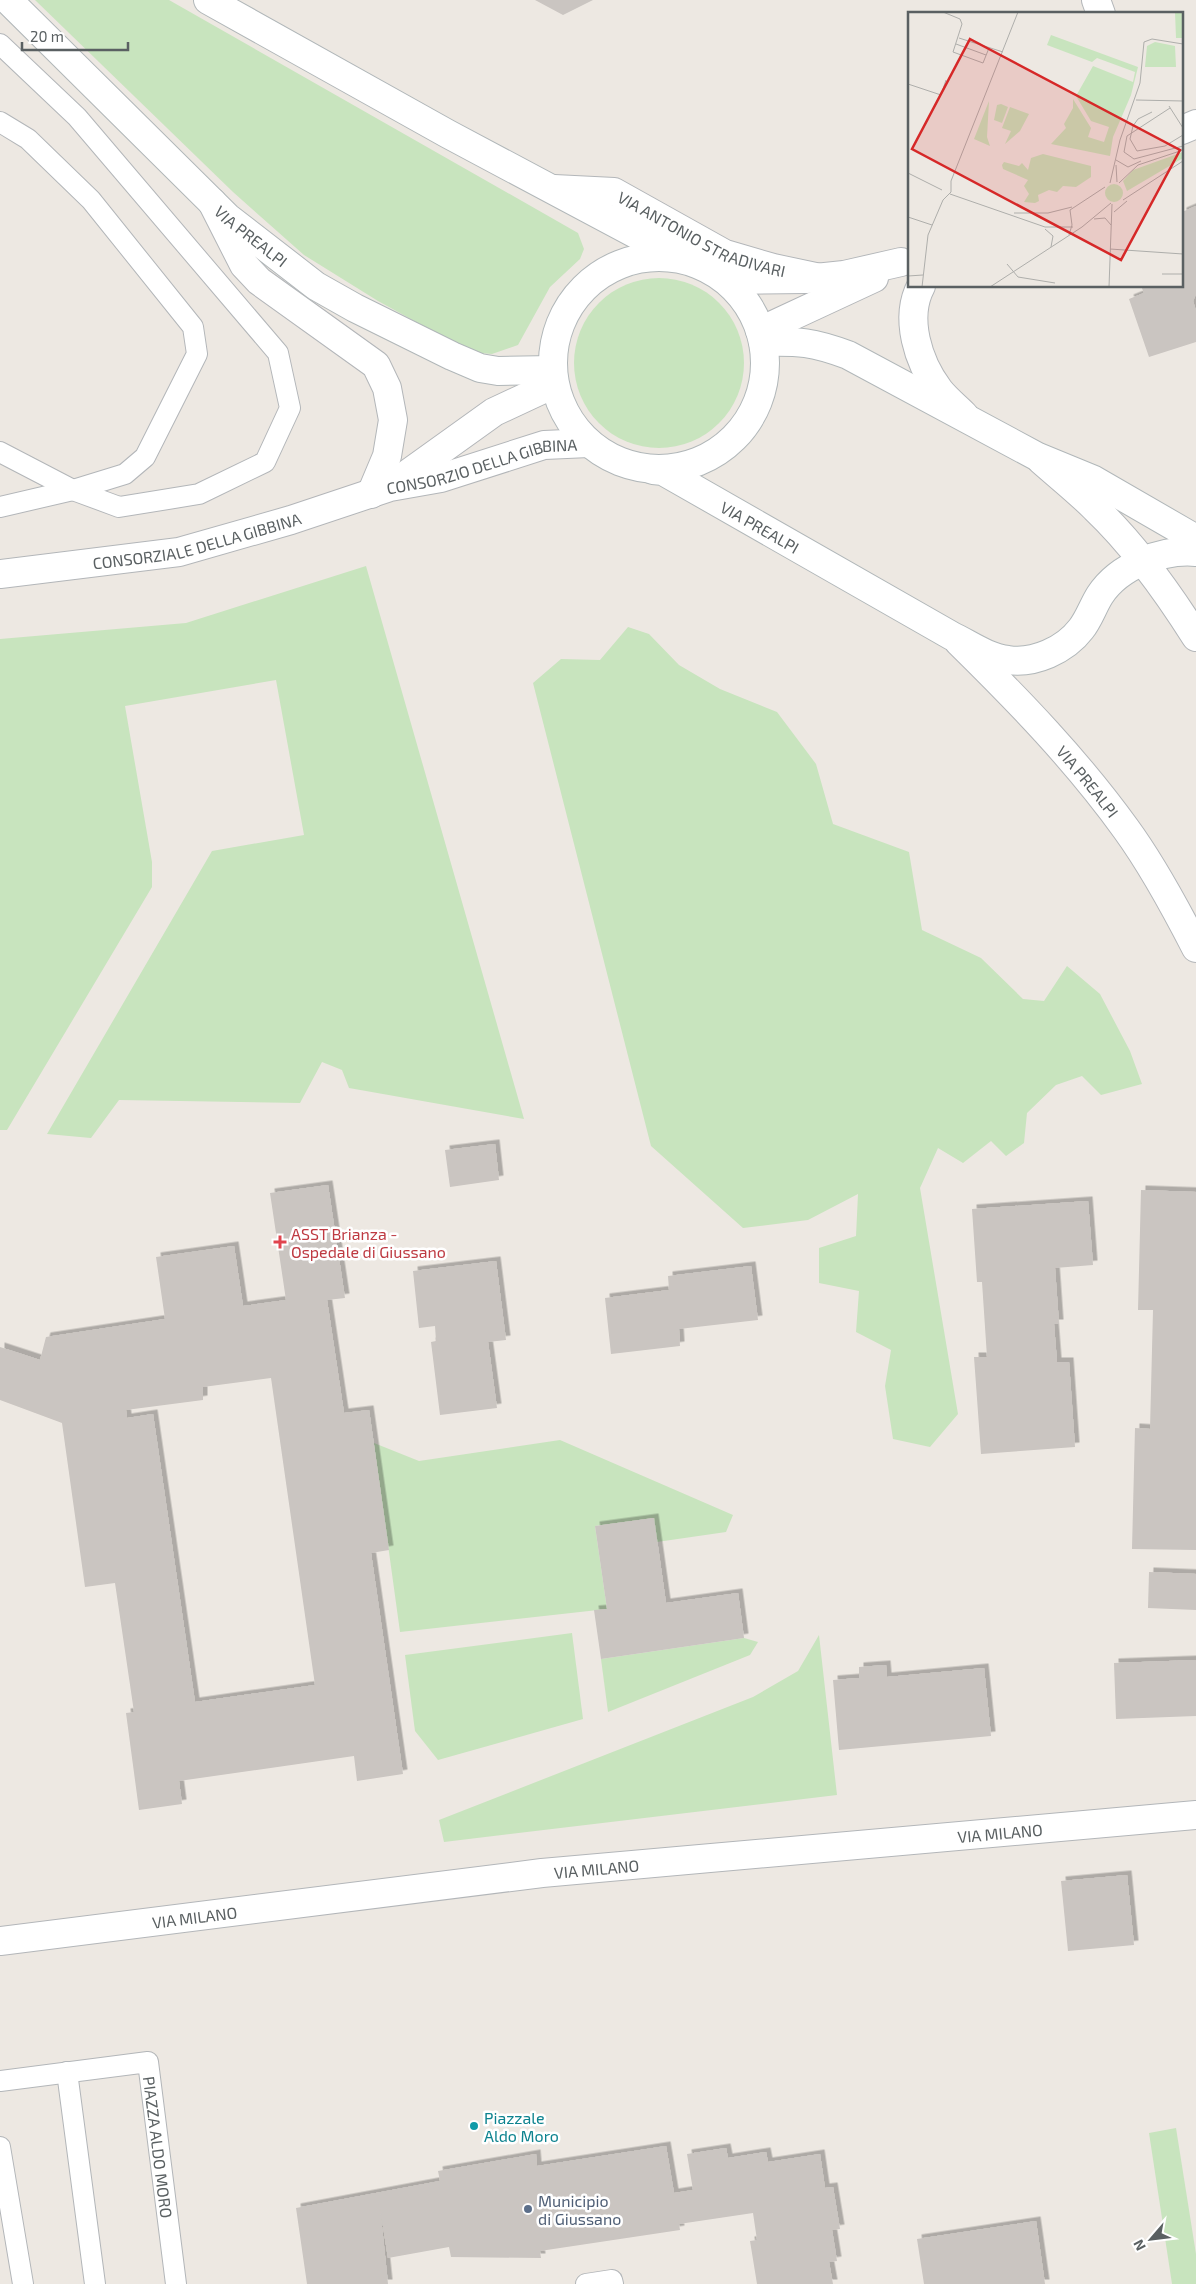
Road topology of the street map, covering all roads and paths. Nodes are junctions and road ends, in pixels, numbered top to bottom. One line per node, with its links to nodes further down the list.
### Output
1 (8, 0): 10 (street, VIA PREALPI)
2 (208, 0): 9 (street)
3 (1096, 0): 4 (street)
4 (1100, 12)
5 (0, 44): 23 (lane)
6 (0, 122): 23 (lane)
7 (1196, 124): 8 (street)
8 (1184, 129)
9 (554, 189): 11 (street); 13 (street, VIA ANTONIO STRADIVARI)
10 (211, 200): 17 (street, VIA PREALPI); 24 (street)
11 (683, 259): 14 (street); 17 (street)
12 (906, 260): 13 (street, VIA ANTONIO STRADIVARI); 16 (street, VIA ANTONIO STRADIVARI)
13 (820, 278): 14 (street, VIA ANTONIO STRADIVARI)
14 (726, 280): 16 (street)
15 (920, 288): 18 (street)
16 (762, 337): 18 (street); 22 (street)
17 (554, 377): 19 (street); 24 (street, CONSORZIO DELLA GIBBINA)
18 (970, 421): 21 (street)
19 (589, 443): 22 (street); 24 (street, CONSORZIO DELLA GIBBINA)
20 (0, 452): 23 (lane)
21 (1038, 457): 26 (street); 28 (street)
22 (645, 468): 30 (street, VIA PREALPI)
23 (73, 490): 25 (lane)
24 (380, 491): 29 (street, CONSORZIALE DELLA GIBBINA)
25 (0, 507)
26 (1196, 539)
27 (1196, 552): 28 (street, VIA PREALPI)
28 (1143, 562): 30 (street, VIA PREALPI); 31 (street)
29 (0, 574)
30 (952, 636): 32 (street, VIA PREALPI)
31 (1196, 637)
32 (1196, 948)
33 (1196, 1815): 34 (street, VIA MILANO)
34 (0, 1941)
35 (67, 2072): 36 (lane, PIAZZA ALDO MORO); 39 (lane); 40 (lane, PIAZZA ALDO MORO)
36 (0, 2081)
37 (0, 2147): 38 (lane)
38 (23, 2284)
39 (95, 2284)
40 (176, 2284)
41 (586, 2284): 42 (lane)
42 (613, 2284)

